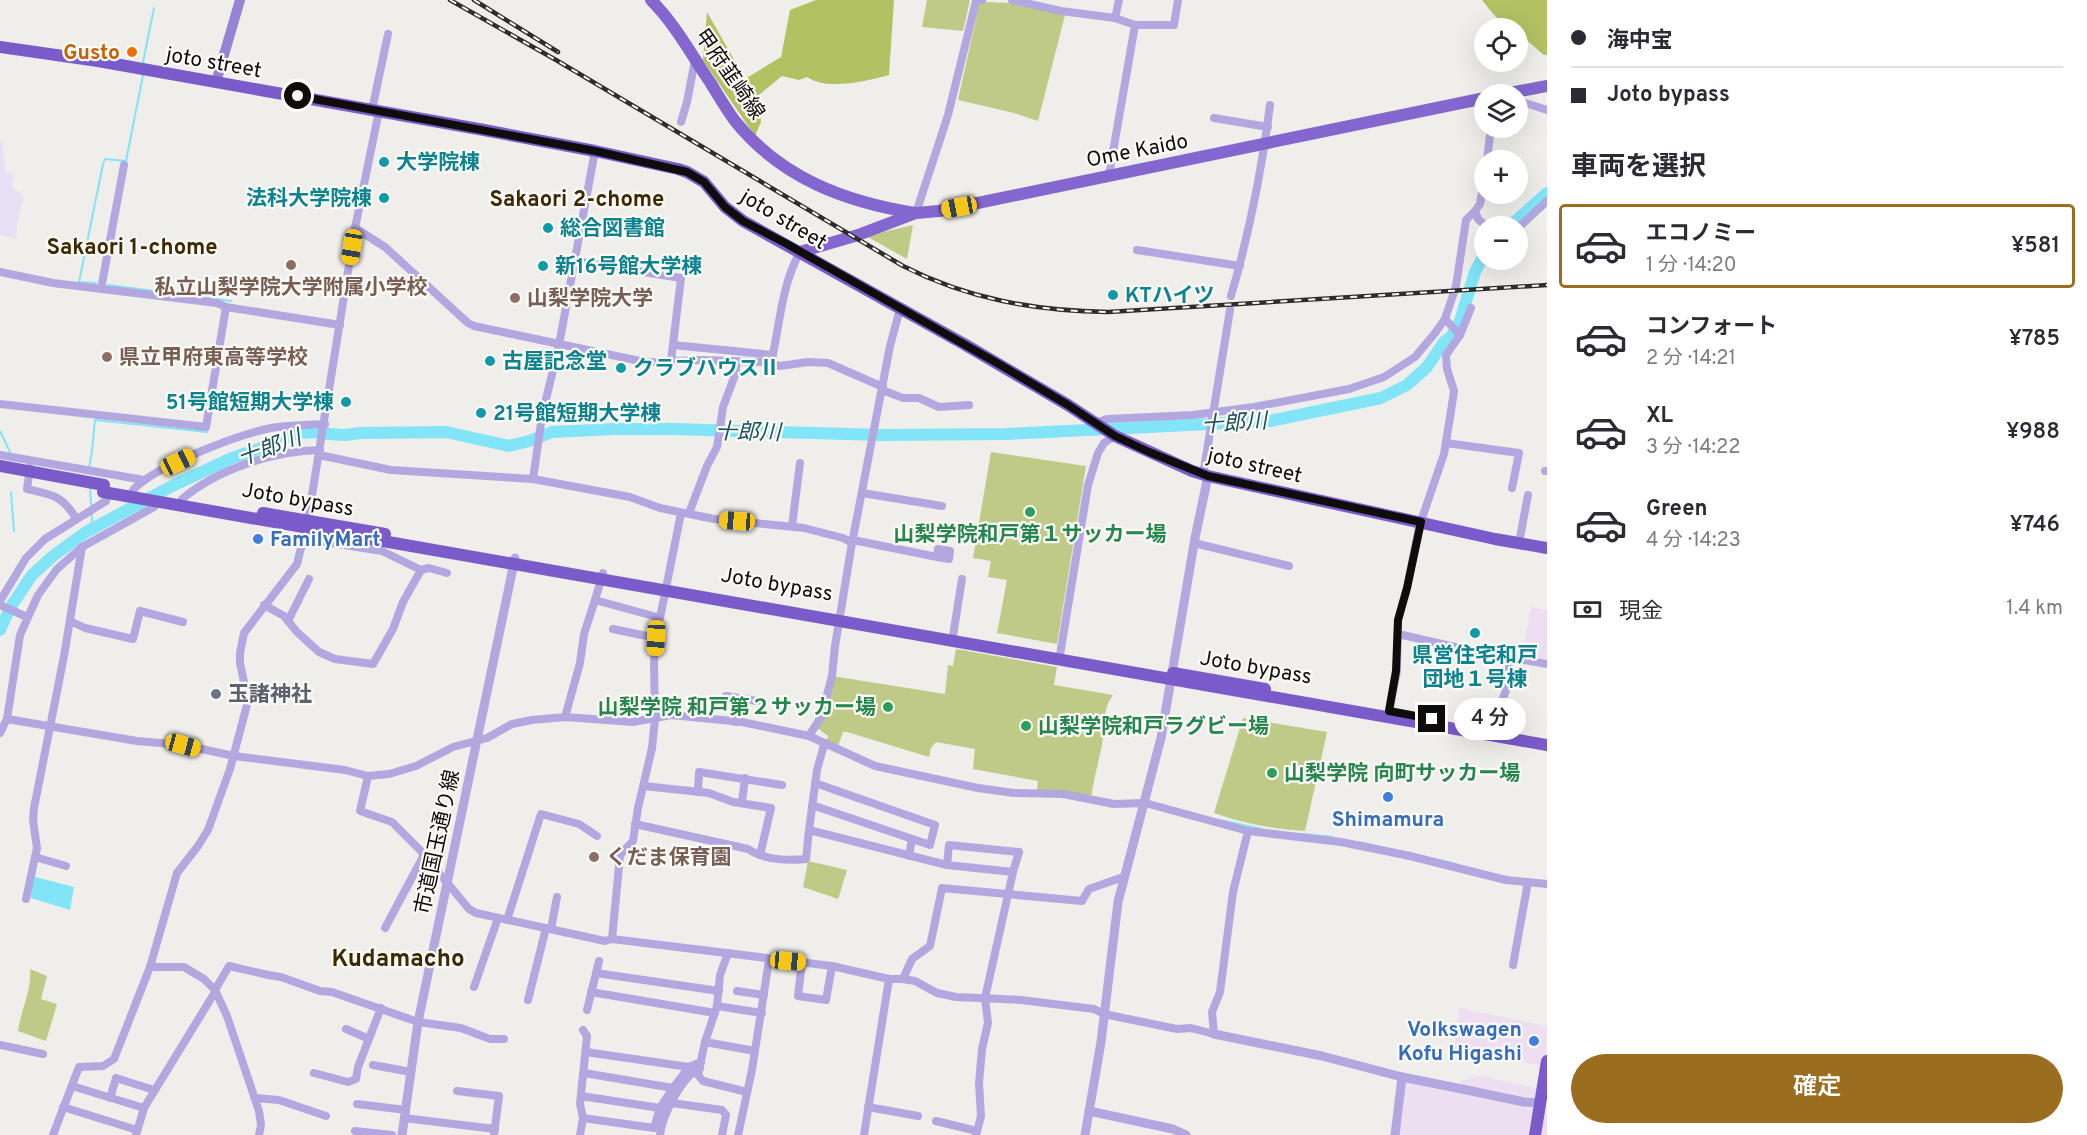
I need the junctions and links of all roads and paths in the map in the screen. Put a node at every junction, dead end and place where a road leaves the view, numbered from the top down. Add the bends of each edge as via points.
1 (240, 0) edge
2 (651, 0) edge
3 (982, 0) edge
4 (1012, 0) edge
5 (1119, 0) edge
6 (1178, 0) edge
7 (1114, 18) junction
8 (1135, 25) junction
9 (388, 34) dead end
10 (0, 46) edge
11 (695, 60) junction
12 (216, 82) junction
13 (1547, 86) edge
14 (1528, 90) edge
15 (1474, 100) edge
16 (1528, 104) edge
17 (1270, 105) dead end
18 (1547, 110) edge
19 (375, 111) junction
20 (1214, 118) dead end
21 (681, 122) dead end
22 (1268, 127) junction
23 (1264, 144) junction
24 (595, 151) junction
25 (124, 165) dead end
26 (1109, 175) junction
27 (1547, 201) edge
28 (1480, 204) edge
29 (1475, 211) junction
30 (916, 213) junction
31 (1477, 216) edge
32 (1528, 219) edge
33 (355, 228) junction
34 (1137, 250) dead end
35 (800, 252) junction
36 (575, 261) junction
37 (1240, 266) junction
38 (0, 272) edge
39 (101, 289) junction
40 (1231, 296) dead end
41 (226, 307) junction
42 (1471, 308) dead end
43 (900, 309) junction
44 (1230, 310) dead end
45 (1446, 320) junction
46 (340, 325) junction
47 (1460, 335) junction
48 (559, 345) junction
49 (673, 345) junction
50 (772, 359) junction
51 (671, 362) junction
52 (737, 362) junction
53 (882, 388) junction
54 (0, 404) edge
55 (969, 405) dead end
56 (1214, 412) junction
57 (1096, 423) junction
58 (324, 424) junction
59 (1115, 436) junction
60 (1446, 443) junction
61 (320, 451) junction
62 (0, 455) edge
63 (31, 461) junction
64 (800, 463) dead end
65 (0, 466) edge
66 (0, 474) edge
67 (1205, 476) junction
68 (533, 479) junction
69 (1512, 488) dead end
70 (135, 489) junction
71 (862, 493) junction
72 (104, 494) junction
73 (1528, 495) dead end
74 (177, 498) junction
75 (155, 502) junction
76 (942, 506) dead end
77 (685, 513) junction
78 (79, 516) junction
79 (1421, 522) junction
80 (307, 524) junction
81 (792, 526) junction
82 (853, 542) junction
83 (1194, 543) junction
84 (1519, 543) junction
85 (302, 545) junction
86 (82, 547) junction
87 (1547, 548) edge
88 (937, 557) dead end
89 (515, 561) junction
90 (1289, 566) dead end
91 (421, 570) junction
92 (447, 573) dead end
93 (602, 577) junction
94 (309, 579) dead end
95 (962, 579) dead end
96 (665, 587) junction
97 (595, 600) junction
98 (1, 604) edge
99 (264, 605) junction
100 (26, 617) junction
101 (657, 617) junction
102 (839, 618) junction
103 (70, 621) junction
104 (288, 621) junction
105 (183, 622) dead end
106 (613, 629) dead end
107 (1398, 634) junction
108 (656, 638) junction
109 (952, 638) junction
110 (1060, 657) junction
111 (1510, 658) junction
112 (1547, 664) edge
113 (1172, 677) junction
114 (726, 696) dead end
115 (740, 698) junction
116 (757, 702) dead end
117 (1501, 704) dead end
118 (1389, 711) junction
119 (565, 717) junction
120 (6, 719) junction
121 (655, 719) junction
122 (736, 722) junction
123 (51, 726) junction
124 (0, 733) edge
125 (809, 736) junction
126 (1547, 739) edge
127 (477, 740) junction
128 (824, 745) junction
129 (1547, 745) edge
130 (234, 756) junction
131 (368, 776) junction
132 (745, 778) junction
133 (815, 783) junction
134 (782, 785) dead end
135 (644, 786) junction
136 (698, 792) junction
137 (742, 802) junction
138 (1145, 803) junction
139 (812, 805) junction
140 (635, 824) junction
141 (809, 830) junction
142 (1248, 831) junction
143 (597, 836) dead end
144 (912, 839) junction
145 (424, 855) junction
146 (760, 855) junction
147 (909, 856) junction
148 (35, 857) junction
149 (947, 865) junction
150 (66, 866) dead end
151 (1013, 872) junction
152 (1123, 877) junction
153 (1528, 882) junction
154 (447, 883) junction
155 (1547, 884) edge
156 (1009, 893) junction
157 (557, 897) dead end
158 (26, 899) dead end
159 (503, 919) junction
160 (385, 928) dead end
161 (548, 929) junction
162 (612, 939) junction
163 (728, 953) junction
164 (769, 960) junction
165 (599, 961) dead end
166 (802, 962) junction
167 (1513, 965) dead end
168 (832, 966) junction
169 (150, 967) junction
170 (596, 973) junction
171 (889, 979) junction
172 (903, 979) junction
173 (474, 987) dead end
174 (719, 990) junction
175 (215, 991) junction
176 (737, 991) dead end
177 (591, 992) junction
178 (764, 994) junction
179 (985, 998) junction
180 (528, 1000) dead end
181 (381, 1008) junction
182 (716, 1009) junction
183 (587, 1010) dead end
184 (762, 1013) junction
185 (1104, 1014) junction
186 (418, 1022) junction
187 (346, 1029) dead end
188 (583, 1030) dead end
189 (1214, 1034) junction
190 (369, 1039) junction
191 (504, 1039) dead end
192 (705, 1042) junction
193 (0, 1045) edge
194 (755, 1051) junction
195 (586, 1052) junction
196 (43, 1054) dead end
197 (1547, 1061) edge
198 (373, 1065) dead end
199 (700, 1065) junction
200 (689, 1067) junction
201 (411, 1072) junction
202 (314, 1073) dead end
203 (584, 1073) junction
204 (1402, 1077) junction
205 (72, 1086) junction
206 (673, 1088) junction
207 (154, 1090) junction
208 (457, 1091) dead end
209 (747, 1092) junction
210 (581, 1096) junction
211 (110, 1098) junction
212 (255, 1098) junction
213 (672, 1103) junction
214 (1544, 1103) edge
215 (357, 1104) dead end
216 (63, 1107) junction
217 (868, 1107) junction
218 (144, 1108) junction
219 (660, 1108) junction
220 (1089, 1111) junction
221 (405, 1114) junction
222 (326, 1116) dead end
223 (918, 1116) dead end
224 (583, 1118) junction
225 (936, 1121) dead end
226 (355, 1131) dead end
227 (494, 1132) edge
228 (137, 1133) edge
229 (977, 1133) edge
230 (55, 1135) edge
231 (259, 1135) edge
232 (392, 1135) edge
233 (402, 1135) edge
234 (580, 1135) edge
235 (660, 1135) edge
236 (722, 1135) edge
237 (738, 1135) edge
238 (864, 1135) edge
239 (1085, 1135) edge
240 (1186, 1135) edge
241 (1395, 1135) edge
242 (1534, 1135) edge

1 - 12 main road
2 - 11 main road, 甲府韮崎線 via 667,16
3 - 30 street via 976,1 948,115
4 - 7 street
5 - 7 street
6 - 8 street via 1174,25
7 - 8 street
8 - 26 street
9 - 19 street
10 - 12 highway, joto street
11 - 21 street
11 - 30 main road, 甲府韮崎線 via 735,120 784,167 844,197
12 - 19 highway, joto street
13 - 14 main road
15 - 23 main road, Ome Kaido
16 - 18 street
17 - 22 street
19 - 24 highway, joto street
19 - 33 street
20 - 22 street
22 - 23 street
23 - 26 main road, Ome Kaido
23 - 37 street
24 - 35 highway, joto street via 687,172 704,182 743,221
24 - 36 street
25 - 39 street
26 - 30 main road, Ome Kaido
27 - 32 street
28 - 29 street
29 - 31 street
29 - 45 street via 1466,220 1456,286
30 - 35 main road, Ome Kaido
33 - 46 street
33 - 48 street via 385,247 468,323
34 - 37 street
35 - 43 highway, joto street
35 - 50 street via 784,291
36 - 48 street
36 - 49 street via 681,278
37 - 40 street
38 - 39 street
39 - 41 street
41 - 46 street
41 - 54 street via 206,427
42 - 47 street
43 - 53 street
43 - 57 highway, joto street
44 - 56 street
45 - 47 street
45 - 56 street via 1415,357 1384,377 1349,389
46 - 58 street
47 - 60 street via 1446,355 1454,391
48 - 51 street via 640,361
48 - 68 street via 542,416
49 - 50 street
49 - 51 street
50 - 52 street
50 - 53 street via 780,366 828,363
51 - 52 street
52 - 77 street via 723,407 719,438
53 - 55 street via 939,407
53 - 71 street
56 - 57 street
56 - 67 street
57 - 59 highway, joto street
58 - 61 street
58 - 70 street via 276,427 232,440 194,455
59 - 67 highway, joto street
59 - 110 street via 1104,443 1092,470
60 - 69 street via 1519,453
60 - 79 street
61 - 68 street via 391,470
61 - 74 street via 296,452 250,464
61 - 80 street
62 - 63 street
63 - 70 street via 89,471
63 - 78 street via 27,489 60,498
64 - 81 street
65 - 72 highway, Joto bypass, bridge
66 - 72 highway, Joto bypass
67 - 79 highway, joto street
67 - 83 street
68 - 77 street via 630,497
70 - 72 highway, Joto bypass
70 - 74 highway, Joto bypass
70 - 75 highway, Joto bypass
71 - 76 street
71 - 82 street
72 - 78 street
73 - 84 street
74 - 80 highway, Joto bypass
75 - 80 highway, Joto bypass
75 - 86 street via 154,507
77 - 81 street
77 - 96 street
78 - 98 street via 45,539 26,558
79 - 84 highway, joto street
79 - 107 street
80 - 85 street
80 - 89 highway, Joto bypass
81 - 82 street
82 - 88 street
82 - 102 street
83 - 90 street
83 - 113 street
84 - 87 highway, joto street
85 - 91 street via 319,541 382,551
85 - 99 street via 295,568
86 - 100 street via 46,582
86 - 103 street
89 - 93 highway, Joto bypass
89 - 127 street, 市道国玉通り線
91 - 92 street
91 - 104 street via 374,664 335,659 319,652
93 - 96 highway, Joto bypass
93 - 97 street
94 - 104 street
95 - 109 street
96 - 101 street via 660,618
96 - 102 highway, Joto bypass
97 - 101 street
97 - 119 street
98 - 100 street
99 - 104 street
99 - 130 street via 248,626 241,644 240,663 248,701
100 - 120 street
101 - 108 street
102 - 109 highway, Joto bypass
102 - 125 street via 827,698
103 - 105 street via 133,639 140,611
103 - 123 street
106 - 108 street
107 - 111 street
107 - 118 street
108 - 121 street
109 - 110 highway, Joto bypass
110 - 113 highway, Joto bypass
111 - 112 street
111 - 117 street
113 - 118 highway, Joto bypass via 1215,679
113 - 129 highway, Joto bypass
113 - 138 street
114 - 115 street
115 - 116 street
115 - 122 street
118 - 126 highway, Joto bypass
119 - 121 street via 633,723
119 - 127 street via 512,724
120 - 123 street
120 - 124 street
121 - 122 street via 671,715
121 - 135 street
122 - 125 street
123 - 130 street
123 - 148 street via 34,808
125 - 128 street
127 - 131 street via 416,766
127 - 154 street, 市道国玉通り線
128 - 133 street
128 - 138 street via 875,766 978,788 1063,794 1114,804
130 - 131 street via 317,765
130 - 169 street via 208,830 177,873
131 - 145 street via 360,811 392,822
132 - 134 street
132 - 136 street via 699,771
132 - 137 street
133 - 139 street
133 - 144 street via 935,825 930,845
135 - 136 street
135 - 140 street
136 - 137 street
137 - 146 street via 775,808
138 - 142 street
138 - 152 street
139 - 141 street
139 - 144 street
140 - 146 street
140 - 162 street via 633,841 620,855
141 - 146 street via 806,859
141 - 147 street
142 - 153 street via 1341,842
142 - 189 street via 1233,892 1220,992 1212,1012
143 - 159 street via 579,824 541,814
144 - 147 street
145 - 154 street
145 - 160 street
147 - 149 street
148 - 150 street
148 - 158 street
149 - 151 street
149 - 151 street via 949,845 1019,852
151 - 156 street
152 - 156 street via 1089,889 1082,901
152 - 185 street
153 - 155 street
153 - 167 street
154 - 159 street via 469,909
154 - 186 street, 市道国玉通り線
156 - 172 street via 942,888 930,946 912,959
156 - 179 street
157 - 161 street
159 - 161 street
159 - 173 street
161 - 162 street via 605,941
161 - 180 street
162 - 163 street
163 - 164 street
163 - 174 street
164 - 166 street
164 - 178 street
165 - 170 street
166 - 168 street
166 - 168 street via 798,996 826,1000
168 - 171 street
169 - 175 street via 184,967
169 - 205 street via 114,1059 103,1066 80,1067
170 - 174 street
170 - 177 street
171 - 172 street
171 - 217 street
172 - 179 street via 937,993
174 - 182 street
175 - 181 street via 229,966 281,977
175 - 207 street
175 - 212 street
176 - 178 street
177 - 182 street
177 - 183 street
178 - 184 street
179 - 185 street via 1094,1009
179 - 229 street via 988,1023 982,1048
181 - 186 street
181 - 190 street
182 - 184 street
182 - 192 street
184 - 194 street
185 - 189 street
185 - 220 street
186 - 191 street
186 - 201 street, 市道国玉通り線
187 - 190 street
188 - 195 street via 587,1036
189 - 204 street
190 - 202 street via 356,1079 348,1082
192 - 194 street
192 - 199 street
193 - 196 street
194 - 209 street
195 - 200 street
195 - 203 street
197 - 214 highway
198 - 201 street
199 - 200 street
199 - 209 street via 698,1075 704,1081
199 - 213 street
200 - 206 street
201 - 221 street, 市道国玉通り線
203 - 206 street
203 - 210 street
204 - 214 street
204 - 241 street
205 - 211 street
205 - 216 street
206 - 219 street
207 - 211 street via 116,1078
207 - 218 street
208 - 227 street via 499,1096
209 - 237 street
210 - 219 street
210 - 224 street
211 - 218 street
212 - 222 street via 279,1100
212 - 231 street via 261,1117
213 - 235 street
213 - 236 street via 722,1110 726,1115
214 - 242 highway
215 - 221 street
216 - 228 street
216 - 230 street
217 - 223 street
217 - 238 street
218 - 228 street
219 - 224 street via 654,1128
220 - 239 street
220 - 240 street
221 - 227 street
221 - 233 street, 市道国玉通り線
224 - 234 street
225 - 229 street
226 - 232 street

